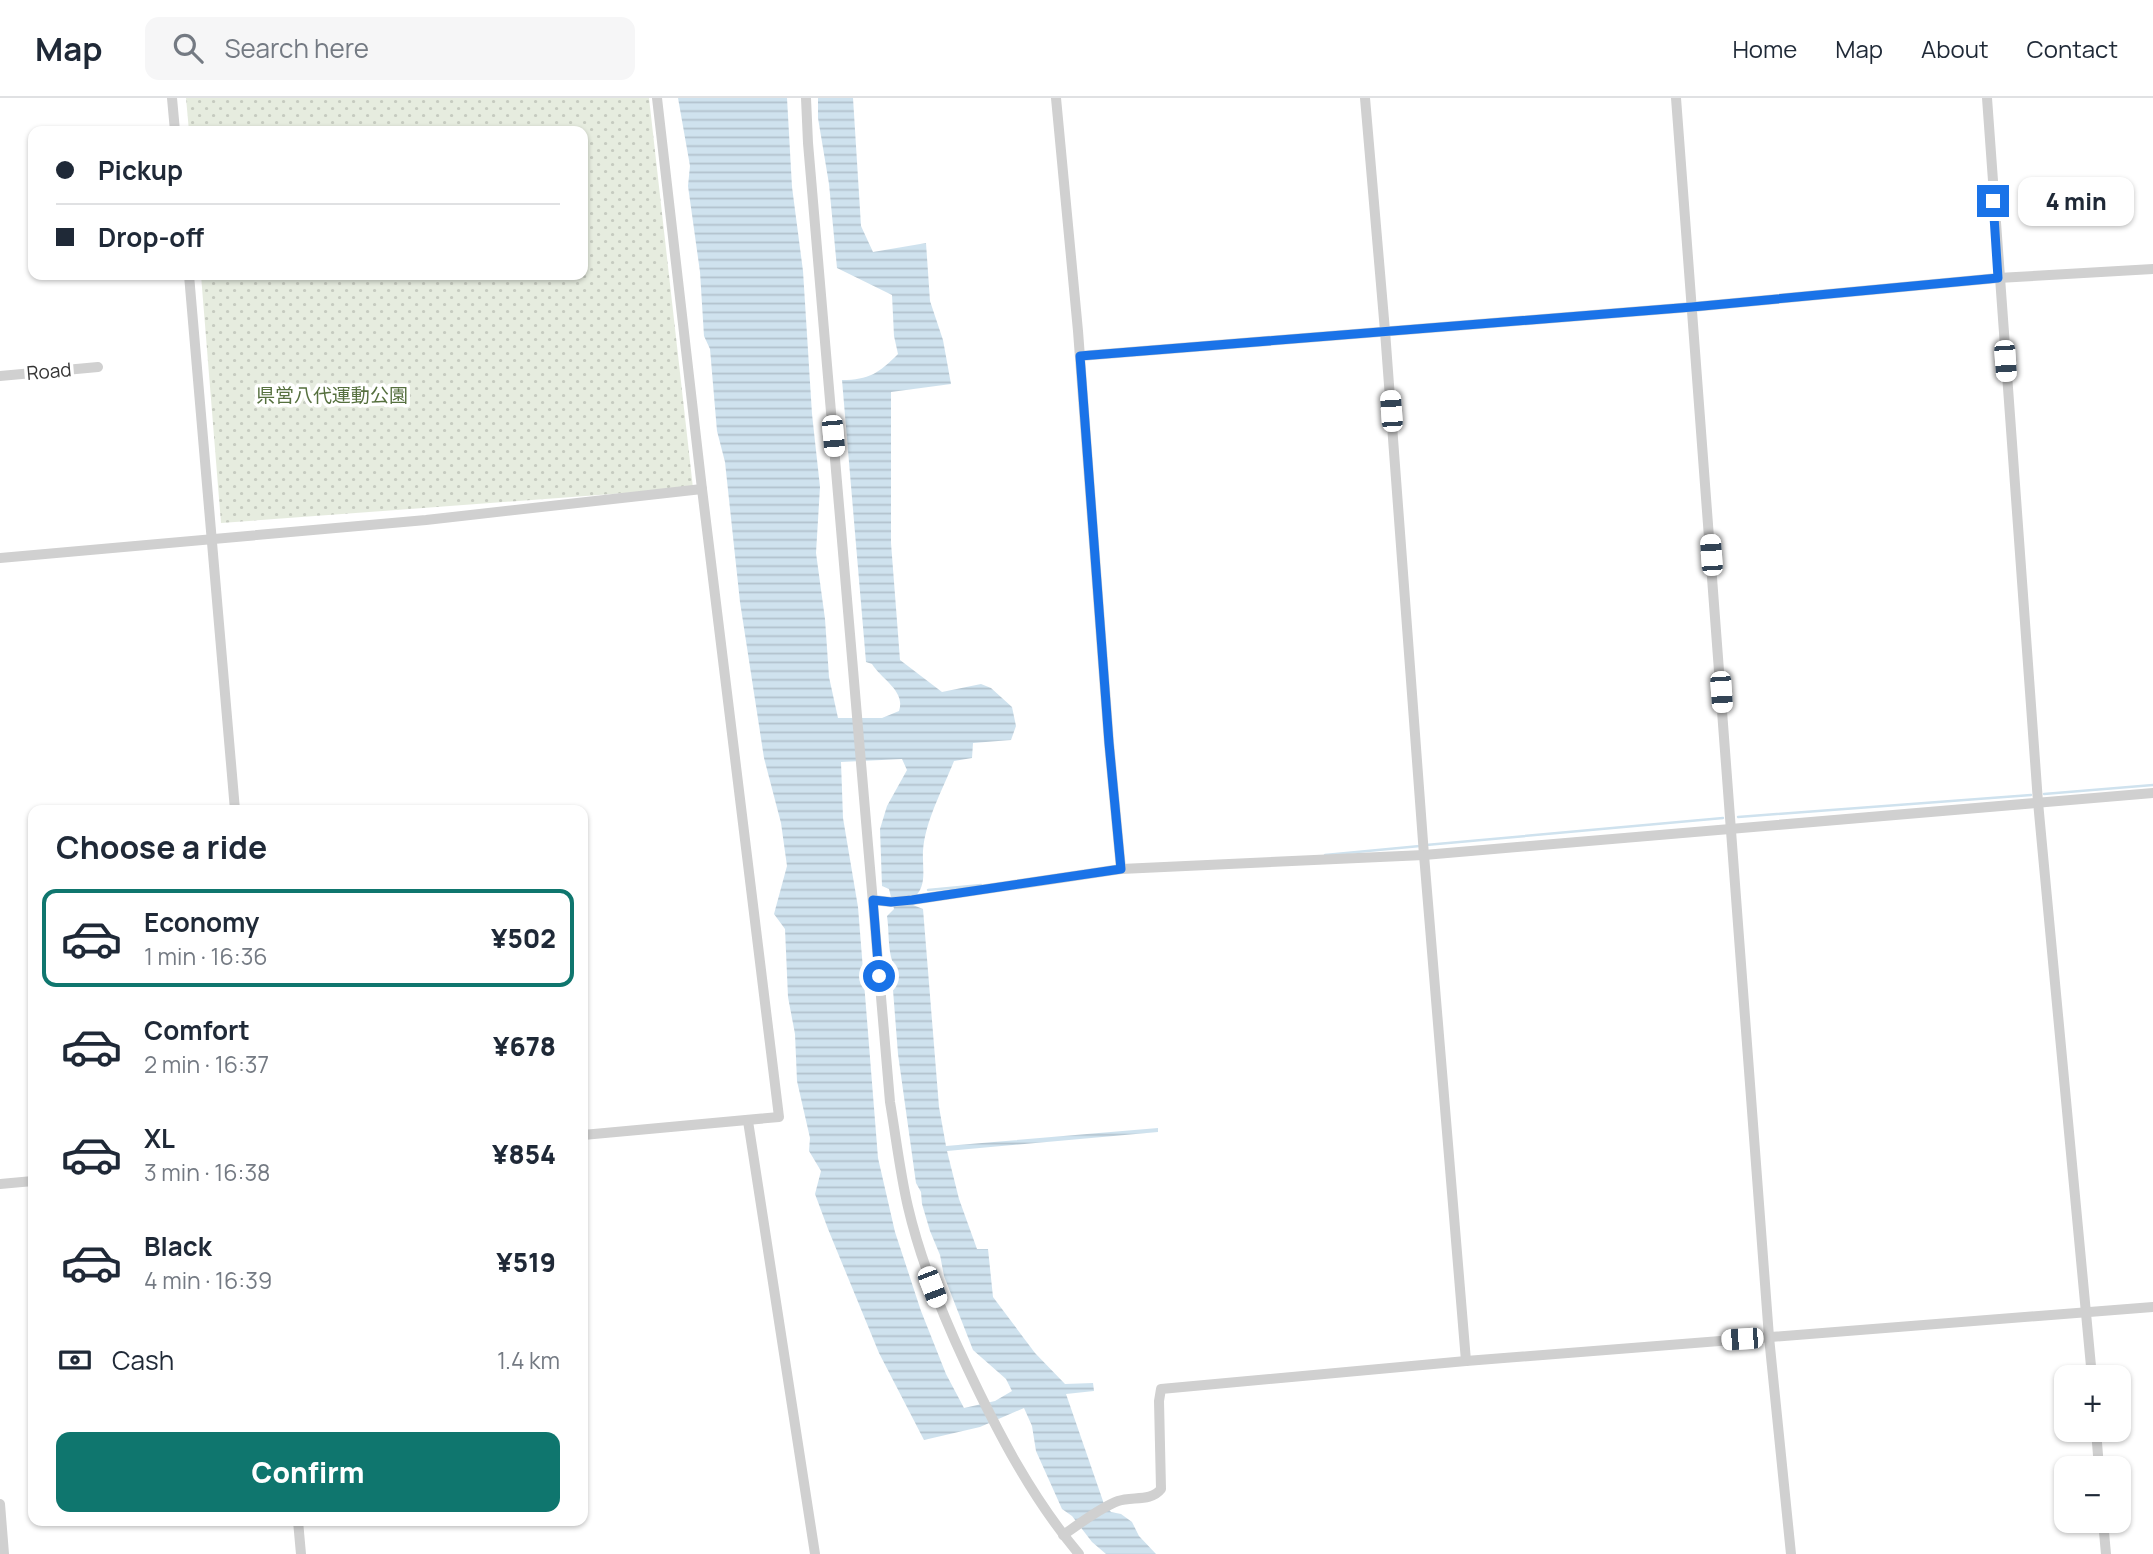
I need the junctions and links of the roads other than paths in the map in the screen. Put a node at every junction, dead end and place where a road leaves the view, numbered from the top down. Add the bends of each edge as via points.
1 (172, 98) edge
2 (657, 98) edge
3 (806, 98) edge
4 (1056, 98) edge
5 (1365, 98) edge
6 (1676, 98) edge
7 (1987, 98) edge
8 (175, 126) edge
9 (2153, 269) edge
10 (1998, 278) junction
11 (188, 280) edge
12 (1692, 307) junction
13 (1385, 331) junction
14 (1080, 356) junction
15 (98, 367) dead end
16 (0, 376) edge
17 (702, 489) junction
18 (211, 541) junction
19 (0, 558) edge
20 (2153, 793) edge
21 (2038, 802) junction
22 (236, 805) edge
23 (1732, 830) junction
24 (1424, 850) junction
25 (1121, 869) junction
26 (873, 900) junction
27 (748, 1121) junction
28 (588, 1135) edge
29 (28, 1181) edge
30 (0, 1184) edge
31 (2153, 1307) edge
32 (2087, 1312) junction
33 (1769, 1337) junction
34 (1466, 1361) junction
35 (2091, 1365) edge
36 (0, 1504) edge
37 (298, 1526) edge
38 (2104, 1533) edge
39 (1063, 1535) junction
40 (4, 1554) edge
41 (301, 1554) edge
42 (815, 1554) edge
43 (1079, 1554) edge
44 (1791, 1554) edge
45 (2106, 1554) edge

1 - 8 street
2 - 17 street
3 - 26 street
4 - 14 street
5 - 13 street
6 - 12 street
7 - 10 street
9 - 10 street
10 - 12 street
10 - 21 street
11 - 18 street
12 - 13 street
12 - 23 street
13 - 14 street
13 - 24 street
14 - 25 street
15 - 16 street, Road
17 - 18 street
17 - 27 street via 779,1117
18 - 19 street
18 - 22 street
20 - 21 street
21 - 23 street
21 - 32 street
23 - 24 street
23 - 33 street
24 - 25 street
24 - 34 street
25 - 26 street via 912,900
26 - 39 street via 890,1102 908,1208 944,1319 985,1406
27 - 28 street
27 - 42 street
29 - 30 street
31 - 32 street
32 - 33 street
32 - 35 street
33 - 34 street
33 - 44 street
34 - 39 street via 1161,1389 1158,1494 1118,1501
36 - 40 street
37 - 41 street
38 - 45 street
39 - 43 street

